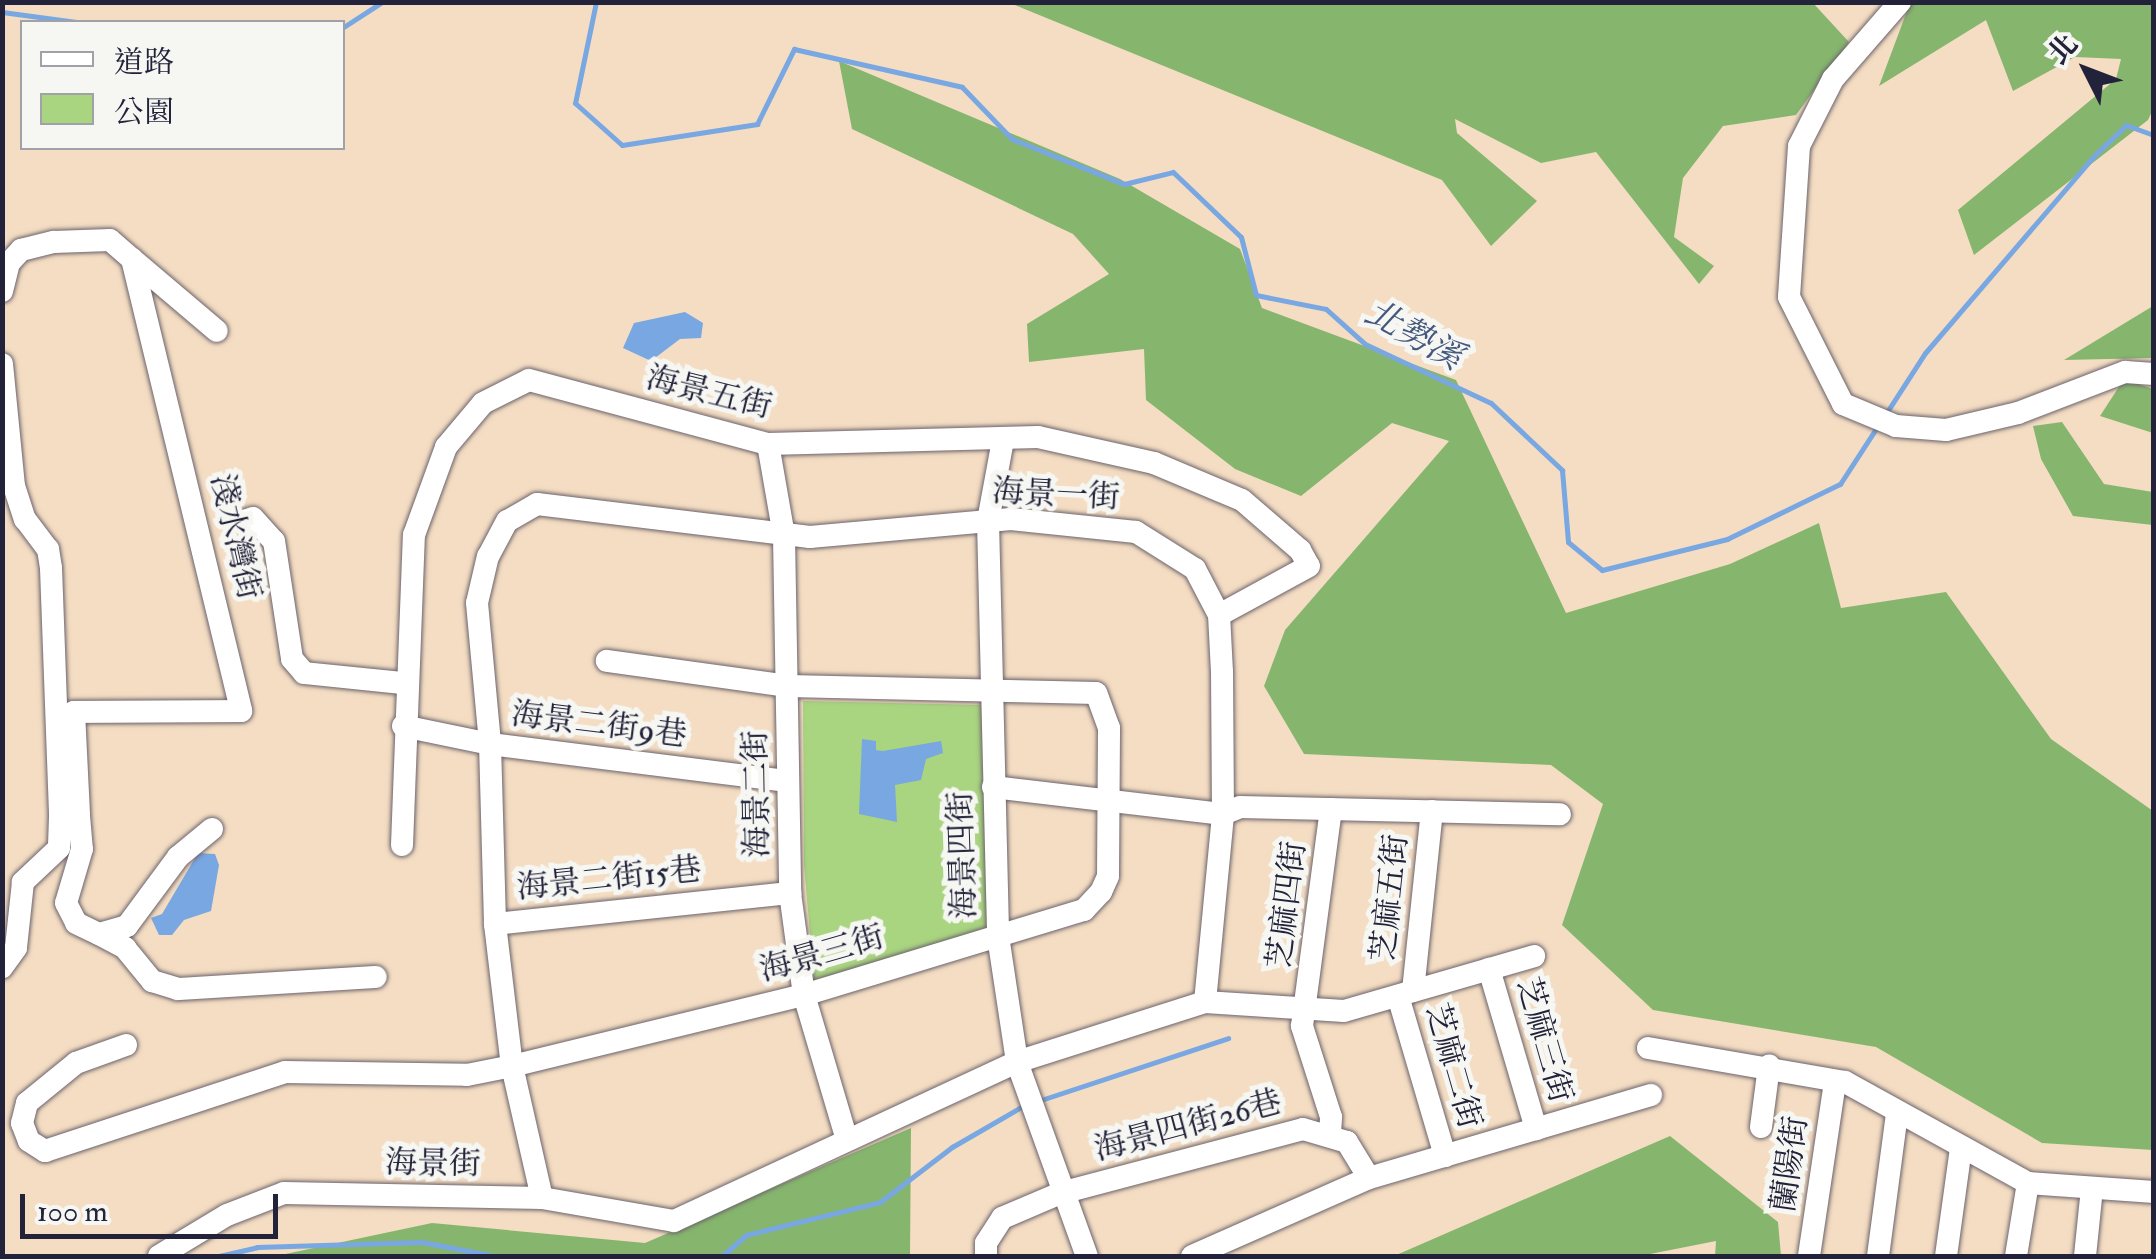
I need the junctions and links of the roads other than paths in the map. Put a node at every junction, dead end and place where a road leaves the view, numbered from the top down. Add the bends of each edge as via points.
1 (1900, 2) edge
2 (132, 259) junction
3 (2, 290) edge
4 (217, 331) dead end
5 (2, 364) edge
6 (2154, 374) edge
7 (4, 402) edge
8 (1003, 440) junction
9 (768, 444) junction
10 (244, 521) dead end
11 (988, 521) junction
12 (784, 536) junction
13 (1219, 615) junction
14 (607, 661) dead end
15 (403, 684) junction
16 (788, 686) junction
17 (996, 691) junction
18 (403, 726) junction
19 (490, 744) junction
20 (788, 780) junction
21 (993, 787) junction
22 (1107, 800) junction
23 (1332, 809) junction
24 (1432, 811) junction
25 (1223, 814) junction
26 (1560, 814) dead end
27 (70, 816) junction
28 (212, 829) dead end
29 (402, 845) dead end
30 (790, 893) junction
31 (495, 924) junction
32 (99, 934) junction
33 (998, 936) junction
34 (1534, 956) dead end
35 (2, 967) edge
36 (1489, 969) junction
37 (376, 977) dead end
38 (1405, 994) junction
39 (804, 995) junction
40 (1205, 1002) junction
41 (1304, 1008) junction
42 (126, 1044) dead end
43 (1648, 1048) dead end
44 (1017, 1062) junction
45 (512, 1066) junction
46 (1769, 1066) junction
47 (1835, 1081) junction
48 (1650, 1096) dead end
49 (1897, 1113) junction
50 (1761, 1127) dead end
51 (1536, 1129) junction
52 (1330, 1133) junction
53 (846, 1137) junction
54 (1962, 1148) junction
55 (1446, 1156) junction
56 (1369, 1178) junction
57 (2028, 1183) junction
58 (2092, 1188) junction
59 (2154, 1192) edge
60 (1061, 1193) junction
61 (542, 1198) junction
62 (159, 1256) edge
63 (986, 1256) edge
64 (1087, 1256) edge
65 (1192, 1256) edge
66 (1809, 1256) edge
67 (1878, 1256) edge
68 (1946, 1256) edge
69 (2016, 1256) edge
70 (2084, 1256) edge

1 - 6 street via 1833,79 1799,146 1789,296 1843,404 1881,420 1946,430 2018,413 2125,372
2 - 3 street via 110,240 54,242 21,250 9,262
2 - 4 street
2 - 27 street, 淺水灣街 via 241,710 74,712
5 - 7 street, 淺水灣街
7 - 27 street, 淺水灣街 via 14,486 25,520 48,549
8 - 9 street, 海景五街
8 - 11 street, 海景四街
8 - 13 street, 海景五街 via 1052,439 1154,463 1242,500 1300,550 1309,566
9 - 12 street, 海景二街
9 - 15 street, 海景五街 via 530,380 482,402 446,447 414,535
10 - 15 street via 253,518 274,541 292,659 304,673
11 - 12 street, 海景一街
11 - 13 street, 海景一街 via 1136,532 1195,570
11 - 17 street, 海景四街
12 - 16 street, 海景二街
12 - 19 street, 海景一街 via 537,504 507,520 488,556 477,603
13 - 25 street, 海景一街
14 - 16 street, 海景三街
15 - 18 street, 海景五街
16 - 17 street, 海景三街
16 - 20 street, 海景二街
17 - 21 street, 海景四街
17 - 22 street, 海景三街 via 1096,693 1107,710
18 - 19 street, 海景二街9巷
18 - 29 street, 海景五街
19 - 20 street, 海景二街9巷
19 - 31 street, 海景一街
20 - 30 street, 海景二街
21 - 22 street
21 - 33 street, 海景四街
22 - 25 street
22 - 33 street, 海景三街 via 1108,876 1101,892 1084,910
23 - 24 street
23 - 25 street via 1240,807
23 - 41 street, 芝麻四街
24 - 26 street
24 - 38 street, 芝麻五街
25 - 40 street, 海景一街
27 - 32 street via 82,849 66,903 76,923
27 - 35 street, 淺水灣街 via 59,848 23,882 16,948
28 - 32 street via 178,856 127,926
30 - 31 street, 海景二街15巷
30 - 39 street, 海景二街
31 - 45 street, 海景一街
32 - 37 street via 125,948 152,981 178,989
33 - 39 street, 海景三街
33 - 44 street, 海景四街
34 - 36 street
36 - 38 street
36 - 51 street, 芝麻三街
38 - 41 street via 1344,1011
38 - 55 street, 芝麻二街
39 - 45 street, 海景三街
39 - 53 street, 海景二街
40 - 41 street
40 - 44 street
41 - 52 street, 芝麻四街 via 1302,1026 1331,1117
42 - 45 street, 海景三街 via 76,1062 26,1103 22,1123 29,1141 45,1151 286,1072 466,1075
43 - 46 street, 蘭陽街
44 - 53 street
44 - 60 street, 海景四街
45 - 61 street, 海景一街
46 - 47 street, 蘭陽街
46 - 50 street, 蘭陽街
47 - 49 street, 蘭陽街
47 - 66 street, 蘭陽街
48 - 51 street
49 - 54 street, 蘭陽街
49 - 67 street
51 - 55 street
52 - 56 street, 海景四街26巷 via 1347,1142
52 - 60 street, 海景四街26巷 via 1303,1129
53 - 61 street via 674,1220
54 - 57 street, 蘭陽街
54 - 68 street
55 - 56 street
56 - 65 street
57 - 58 street, 蘭陽街
57 - 69 street
58 - 59 street, 蘭陽街
58 - 70 street
60 - 63 street, 海景四街26巷 via 1002,1218 986,1243
60 - 64 street, 海景四街
61 - 62 street, 海景街 via 284,1194 227,1215

